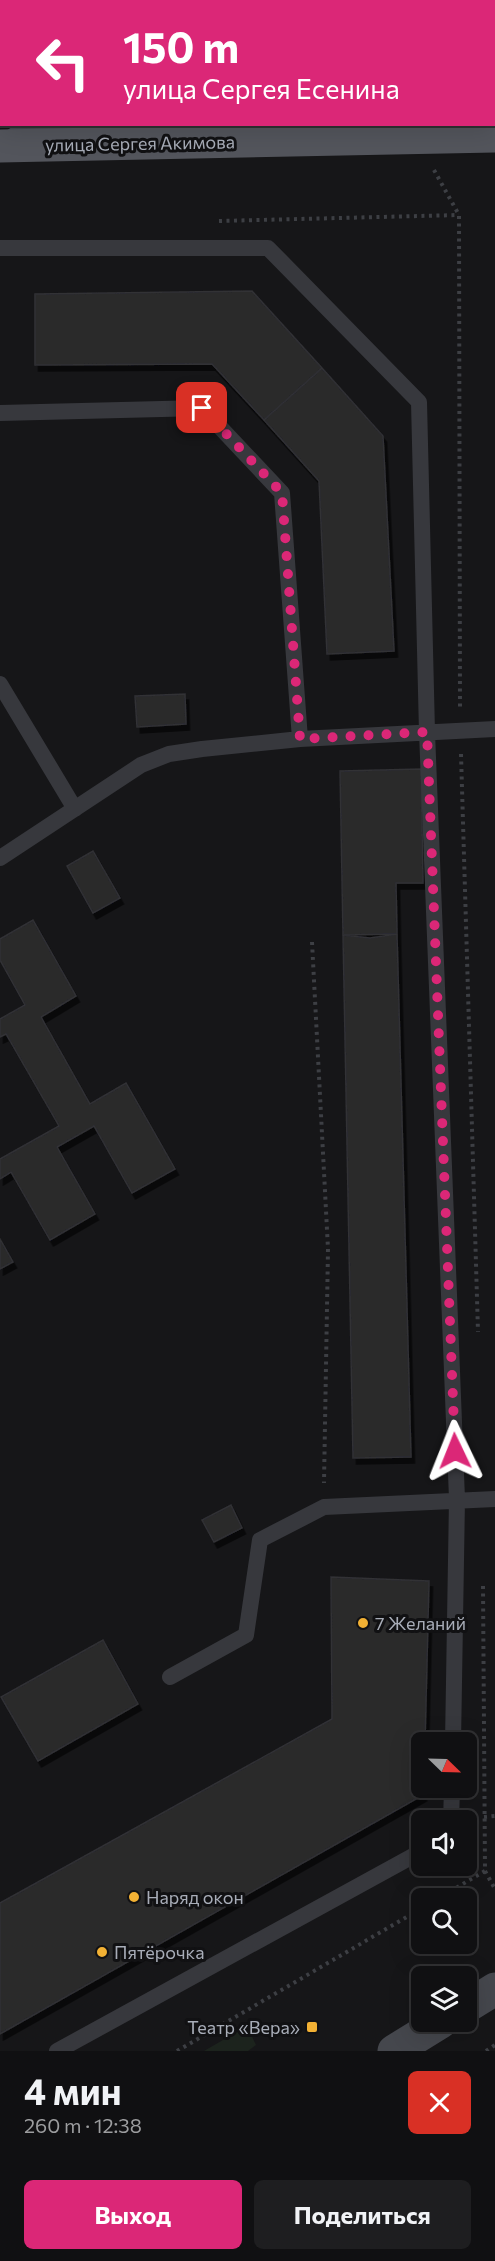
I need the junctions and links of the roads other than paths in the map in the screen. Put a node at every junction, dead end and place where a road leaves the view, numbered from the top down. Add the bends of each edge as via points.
1 (66, 126) edge
2 (495, 135) edge
3 (3, 146) edge
4 (0, 248) edge
5 (0, 413) edge
6 (0, 684) edge
7 (495, 729) edge
8 (427, 732) junction
9 (300, 739) junction
10 (75, 809) junction
11 (0, 858) edge
12 (457, 1499) junction
13 (495, 1499) edge
14 (170, 1677) dead end
15 (453, 1732) edge
16 (411, 1857) edge
17 (495, 1989) edge
18 (477, 2000) edge
19 (425, 2032) edge
20 (57, 2051) edge
21 (394, 2051) edge

1 - 3 main road
2 - 3 main road, улица Сергея Акимова
4 - 8 lane via 268,248 419,402
5 - 9 lane via 202,408 282,493
6 - 10 lane
7 - 8 lane
8 - 9 lane
8 - 12 lane
9 - 10 lane via 169,754 141,765
10 - 11 lane
12 - 13 lane
12 - 14 lane via 324,1507 260,1540 246,1635
12 - 15 lane
16 - 20 lane
17 - 18 main road
19 - 21 main road

